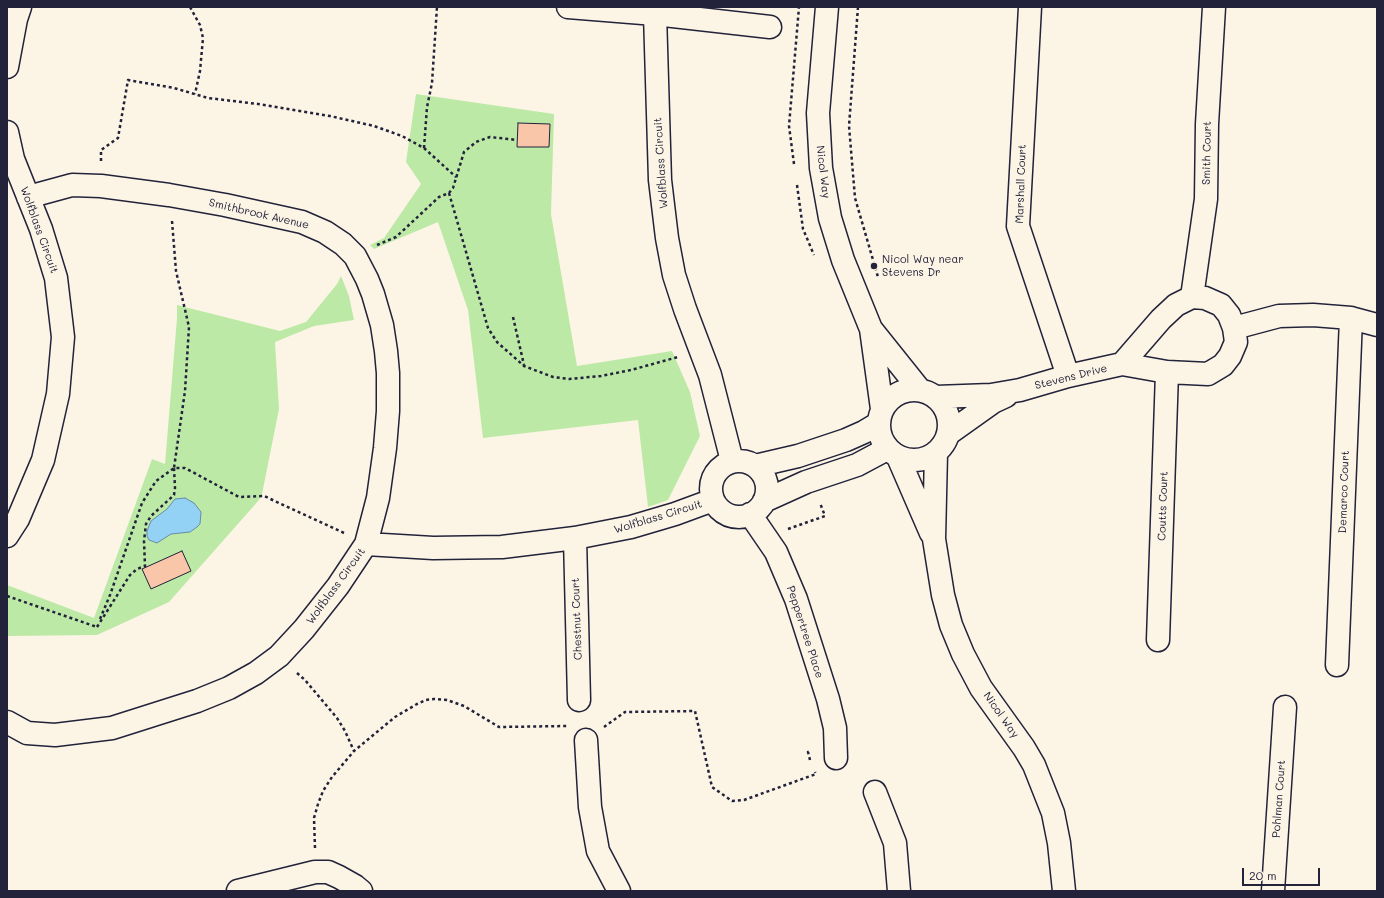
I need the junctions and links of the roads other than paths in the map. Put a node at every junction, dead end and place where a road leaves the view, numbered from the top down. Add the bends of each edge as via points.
1 (20, 7) edge
2 (568, 7) edge
3 (827, 7) edge
4 (1030, 7) edge
5 (1214, 7) edge
6 (655, 14) junction
7 (770, 26) dead end
8 (7, 66) edge
9 (7, 132) edge
10 (28, 197) junction
11 (1192, 297) junction
12 (1351, 318) junction
13 (1377, 325) edge
14 (1234, 328) junction
15 (871, 329) junction
16 (1122, 364) junction
17 (1167, 372) junction
18 (1068, 376) junction
19 (1020, 390) junction
20 (928, 394) junction
21 (881, 416) junction
22 (948, 434) junction
23 (893, 453) junction
24 (936, 453) junction
25 (732, 461) junction
26 (755, 466) junction
27 (713, 500) junction
28 (757, 508) junction
29 (7, 536) edge
30 (575, 538) junction
31 (934, 539) junction
32 (366, 544) junction
33 (1158, 640) dead end
34 (1337, 665) dead end
35 (580, 700) dead end
36 (1285, 707) dead end
37 (7, 722) edge
38 (586, 740) road end
39 (836, 751) road end
40 (875, 792) dead end
41 (238, 891) edge
42 (361, 891) edge
43 (619, 891) edge
44 (899, 891) edge
45 (1064, 891) edge
46 (1273, 891) edge

1 - 8 street
2 - 6 street
3 - 15 street, Nicol Way via 818,113 821,168 830,218 843,260
4 - 18 street, Marshall Court via 1018,226
5 - 11 street, Smith Court via 1207,124 1206,199
6 - 7 street
6 - 25 street, Wolfblass Circuit via 660,180 666,231 674,275 710,375
9 - 10 street, Wolfblass Circuit via 13,159
10 - 29 street, Wolfblass Circuit via 56,278 63,337 58,394 42,460 18,519
10 - 32 street, Smithbrook Avenue via 72,185 169,195 302,222 325,232 355,256 367,279 382,325 388,373 385,448 378,498
11 - 14 street, Stevens Drive via 1205,298 1221,305 1229,315
11 - 16 street, Stevens Drive via 1161,319
12 - 13 street
12 - 14 street via 1279,316
12 - 34 street, Demarco Court
14 - 17 street, Stevens Drive via 1236,342 1223,365 1208,374
15 - 20 street, Nicol Way
15 - 21 street, Nicol Way
16 - 17 street, Stevens Drive
16 - 18 street, Stevens Drive
17 - 33 street, Coutts Court
18 - 19 street, Stevens Drive
19 - 20 street, Stevens Drive via 991,395
19 - 22 street, Stevens Drive via 993,402
20 - 21 street via 909,390 898,393 889,400
20 - 22 street via 943,404 949,424
21 - 23 street via 879,433
21 - 26 street via 864,432 846,440 798,456
22 - 24 street
23 - 24 street via 908,460 918,460
23 - 28 street via 806,482
23 - 31 street, Nicol Way
24 - 31 street, Nicol Way
25 - 26 street via 742,461
25 - 27 street via 716,472 711,490
26 - 28 street via 762,473 767,492
27 - 28 street via 722,511 731,516 741,516
27 - 30 street, Wolfblass Circuit via 631,527
28 - 39 street, Peppertree Place via 796,599 828,699 835,728
30 - 32 street, Wolfblass Circuit via 502,547 433,548
30 - 35 street, Chestnut Court
31 - 45 street, Nicol Way via 943,595 951,625 963,654 981,688 1034,765 1050,806 1059,842
32 - 37 street, Wolfblass Circuit via 338,586 279,656 229,688 112,728 55,735 26,733
36 - 46 street, Pohlman Court
38 - 43 street via 590,807 598,851
40 - 44 street via 895,843
41 - 42 street via 315,872 328,872

